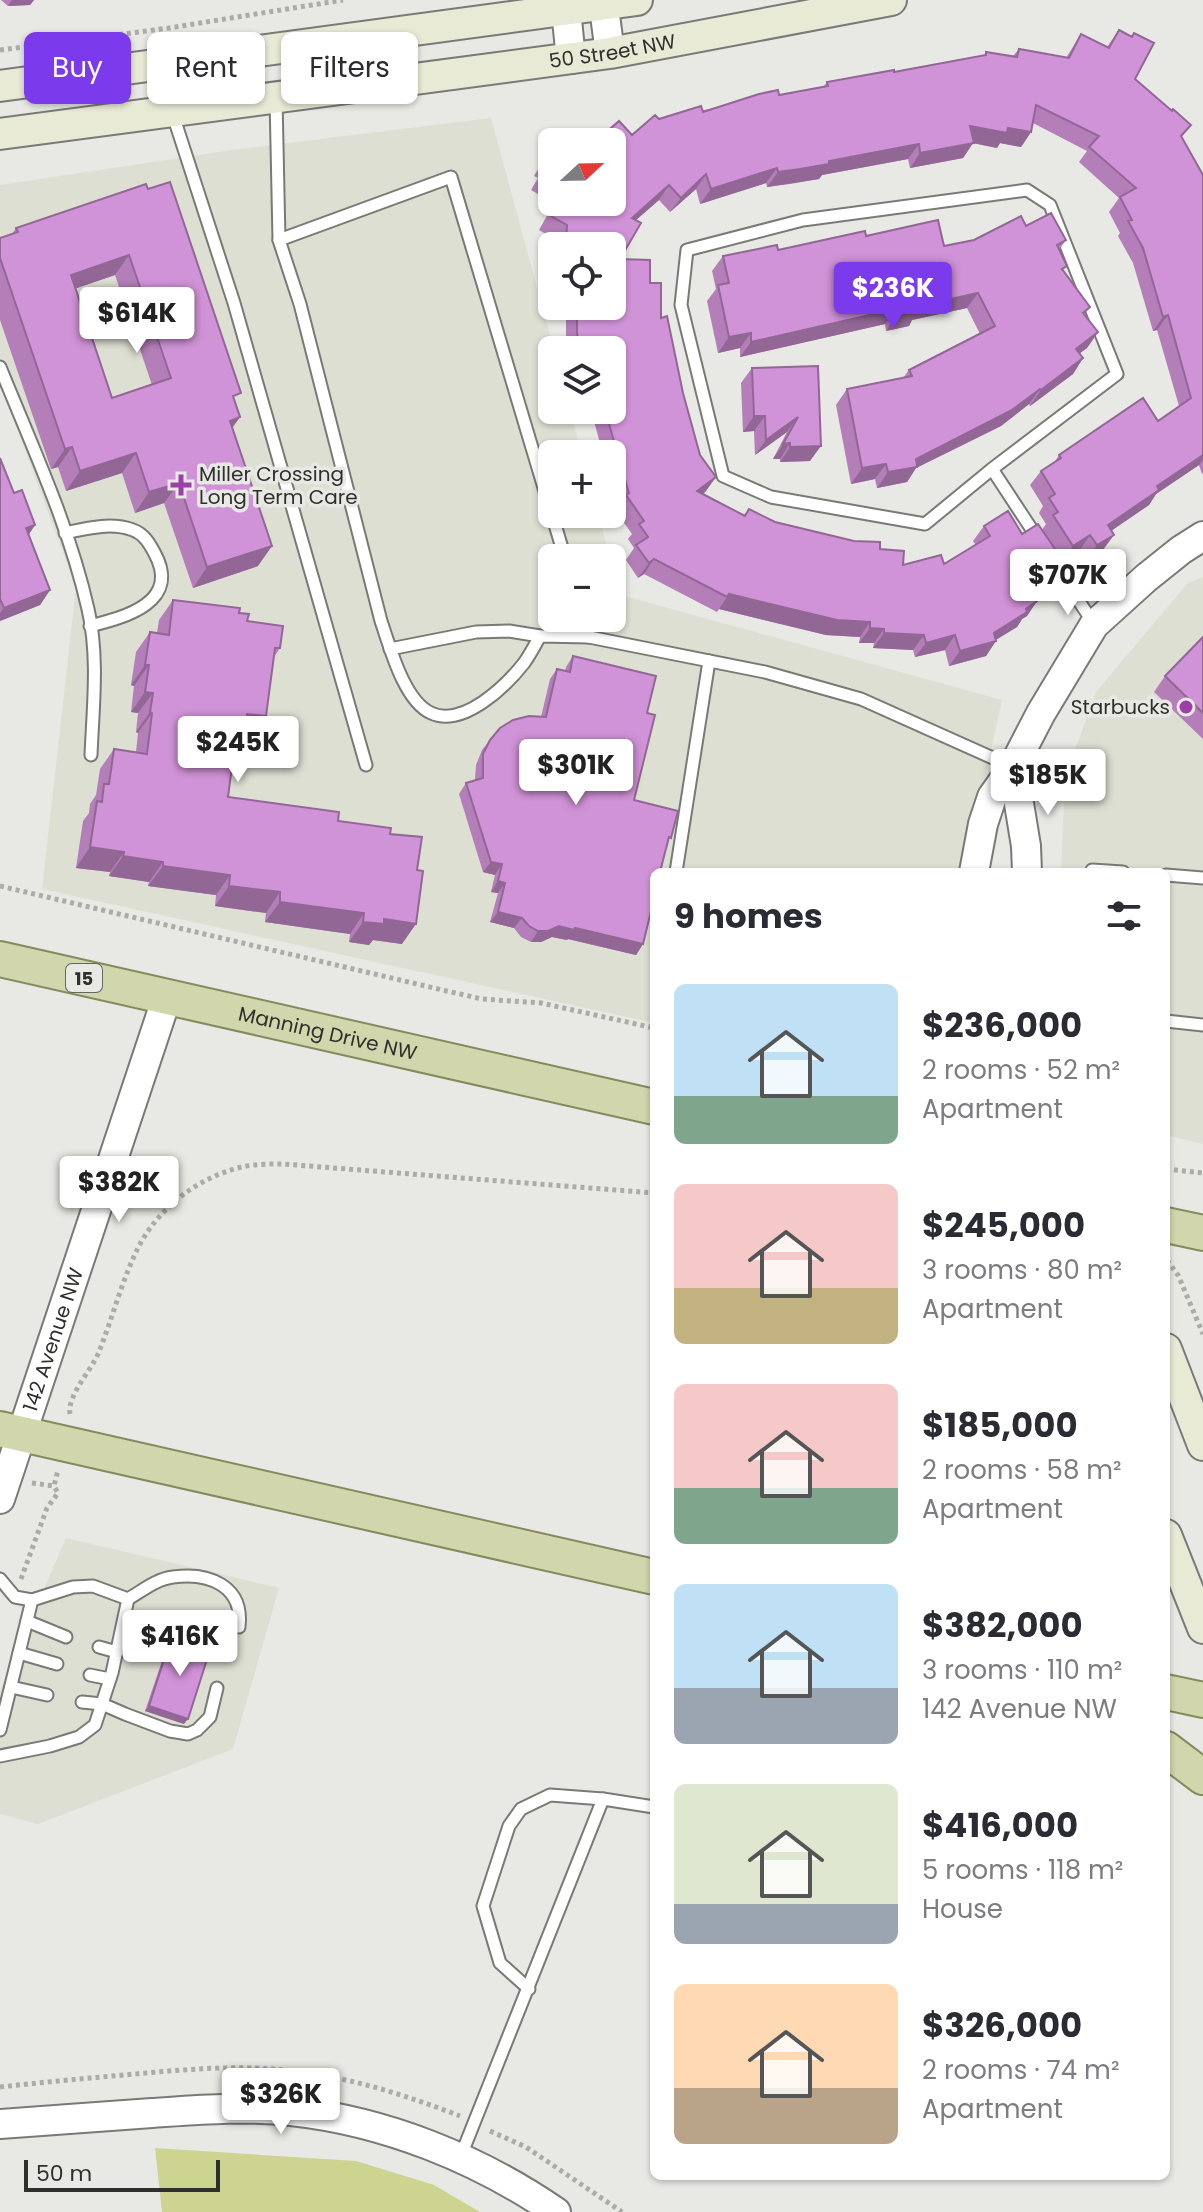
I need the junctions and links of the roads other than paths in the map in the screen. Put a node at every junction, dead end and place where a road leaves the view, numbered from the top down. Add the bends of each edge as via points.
1 (637, 0) edge
2 (891, 0) edge
3 (603, 2) edge
4 (565, 6) edge
5 (610, 53) junction
6 (571, 59) junction
7 (0, 86) edge
8 (276, 97) junction
9 (172, 111) junction
10 (0, 134) edge
11 (279, 240) junction
12 (0, 367) edge
13 (992, 469) junction
14 (65, 533) junction
15 (1203, 536) edge
16 (561, 544) edge
17 (1094, 625) junction
18 (90, 626) junction
19 (587, 632) edge
20 (540, 636) junction
21 (589, 637) junction
22 (390, 649) junction
23 (709, 661) junction
24 (91, 755) dead end
25 (366, 765) dead end
26 (1013, 767) junction
27 (677, 868) edge
28 (975, 868) edge
29 (1027, 868) edge
30 (1170, 875) edge
31 (1203, 878) edge
32 (0, 959) edge
33 (167, 997) junction
34 (1170, 1021) edge
35 (1203, 1025) edge
36 (650, 1106) edge
37 (1170, 1226) edge
38 (1203, 1233) edge
39 (1170, 1359) edge
40 (11, 1432) edge
41 (1203, 1445) edge
42 (3, 1489) edge
43 (1170, 1545) edge
44 (650, 1576) edge
45 (0, 1579) edge
46 (128, 1599) junction
47 (32, 1600) junction
48 (27, 1621) junction
49 (239, 1627) dead end
50 (1203, 1628) edge
51 (66, 1637) dead end
52 (99, 1647) dead end
53 (117, 1652) junction
54 (19, 1653) junction
55 (57, 1664) dead end
56 (90, 1675) dead end
57 (110, 1679) junction
58 (11, 1687) junction
59 (217, 1688) dead end
60 (1170, 1693) edge
61 (47, 1695) dead end
62 (1203, 1700) edge
63 (82, 1702) dead end
64 (102, 1704) junction
65 (0, 1730) edge
66 (1170, 1752) edge
67 (0, 1756) edge
68 (1203, 1777) edge
69 (603, 1799) junction
70 (650, 1806) edge
71 (529, 1989) junction
72 (0, 2124) edge
73 (460, 2159) junction
74 (556, 2212) edge

1 - 3 main road
2 - 5 main road, 50 Street NW
3 - 4 main road
3 - 5 street
4 - 6 street
4 - 7 main road
5 - 6 main road, 50 Street NW
6 - 8 main road, 50 Street NW
8 - 9 main road, 50 Street NW
8 - 11 lane
9 - 10 main road, 50 Street NW
9 - 25 lane via 238,318
11 - 16 lane via 451,177
11 - 22 lane
12 - 14 lane
13 - 13 lane via 1117,374 1050,205 1027,190 803,220 687,250 681,305 723,476 771,497 925,524
13 - 17 lane
14 - 18 lane
14 - 18 lane via 117,526 137,531 158,559 159,591 147,604 135,613
15 - 17 street
17 - 26 street
18 - 24 lane
19 - 21 lane
20 - 21 lane
20 - 22 lane via 476,632
20 - 22 lane via 498,689 473,709 448,717 430,713 414,698
21 - 23 lane
23 - 26 lane via 861,699
23 - 27 lane
26 - 28 street via 992,797
26 - 29 street
30 - 31 lane
32 - 33 main road, Manning Drive NW / 15
33 - 36 main road, Manning Drive NW
33 - 40 street, 142 Avenue NW
34 - 35 lane
37 - 38 main road
39 - 41 main road
40 - 42 street, 142 Avenue NW
40 - 44 main road
43 - 50 main road
45 - 47 lane via 15,1597
46 - 47 lane via 93,1586
46 - 49 lane via 157,1581 200,1577 230,1590 238,1604
46 - 53 lane
47 - 48 lane
48 - 51 lane
48 - 54 lane
52 - 53 lane
53 - 57 lane
54 - 55 lane
54 - 58 lane
56 - 57 lane
57 - 64 lane
58 - 61 lane
58 - 65 lane
59 - 64 lane via 210,1717 188,1734
60 - 62 main road
63 - 64 lane
64 - 67 lane via 95,1725 79,1737
66 - 68 main road
69 - 70 lane
69 - 71 lane
69 - 71 lane via 550,1795 521,1809 509,1826 483,1906 500,1963
71 - 73 lane
72 - 73 street via 206,2110 292,2111 355,2122
73 - 74 street

